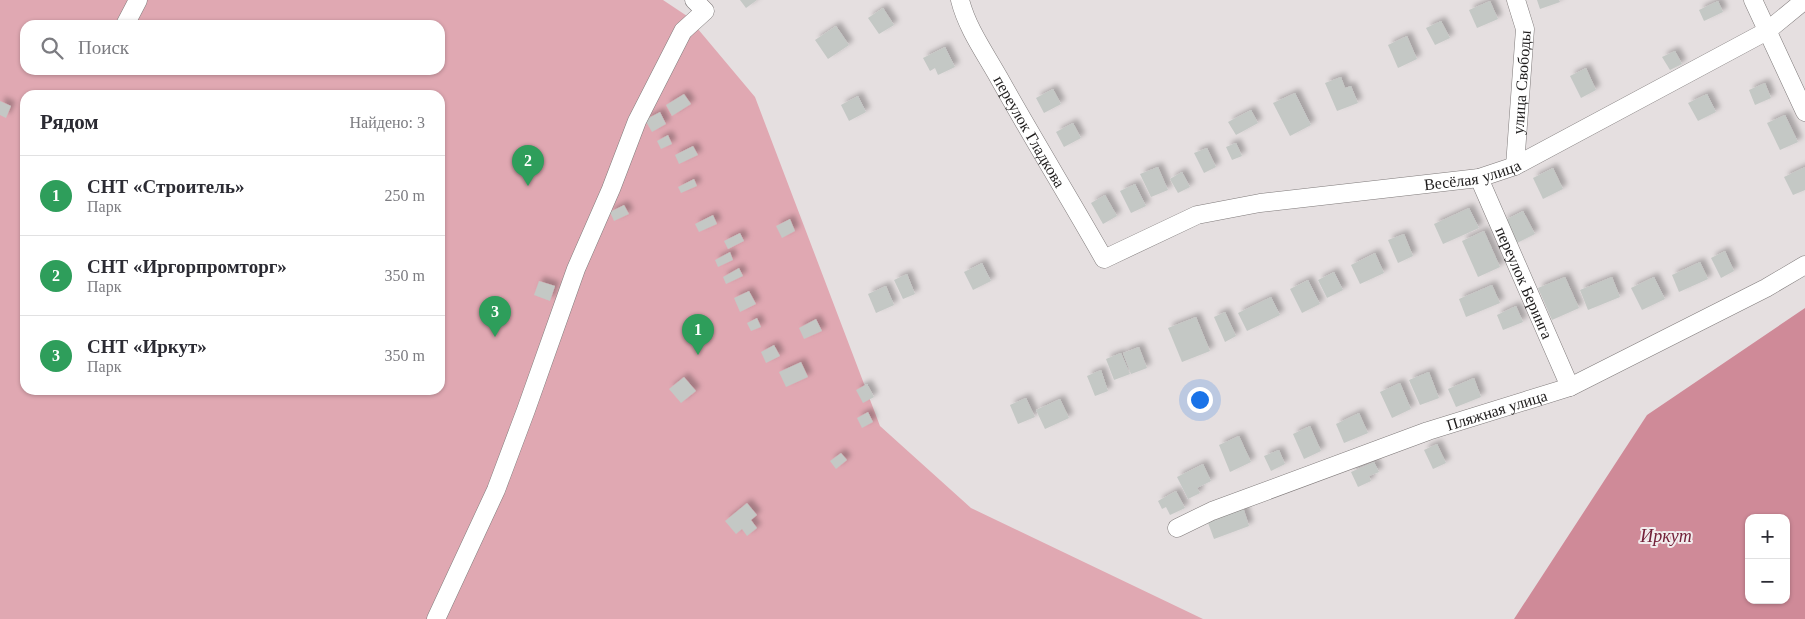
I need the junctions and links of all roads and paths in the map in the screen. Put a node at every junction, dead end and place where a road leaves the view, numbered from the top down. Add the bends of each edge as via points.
1 (138, 0) edge
2 (694, 0) edge
3 (960, 0) edge
4 (1516, 0) edge
5 (1753, 0) edge
6 (1805, 0) edge
7 (128, 20) edge
8 (1767, 31) junction
9 (1805, 112) edge
10 (1515, 166) junction
11 (1479, 178) junction
12 (1104, 259) joint
13 (1805, 265) edge
14 (1570, 387) junction
15 (1177, 528) dead end
16 (436, 619) edge

1 - 7 street
2 - 16 street via 705,11 683,31 637,121 576,269 496,490
3 - 12 street, переулок Гладкова via 968,24
4 - 10 street, улица Свободы via 1525,29
5 - 8 street
6 - 8 street, Весёлая улица
8 - 9 street
8 - 10 street, Весёлая улица
10 - 11 street, Весёлая улица
11 - 12 street, Весёлая улица via 1260,203 1197,215
11 - 14 street, переулок Беринга
13 - 14 street, Пляжная улица
14 - 15 street, Пляжная улица via 1428,431 1212,510

